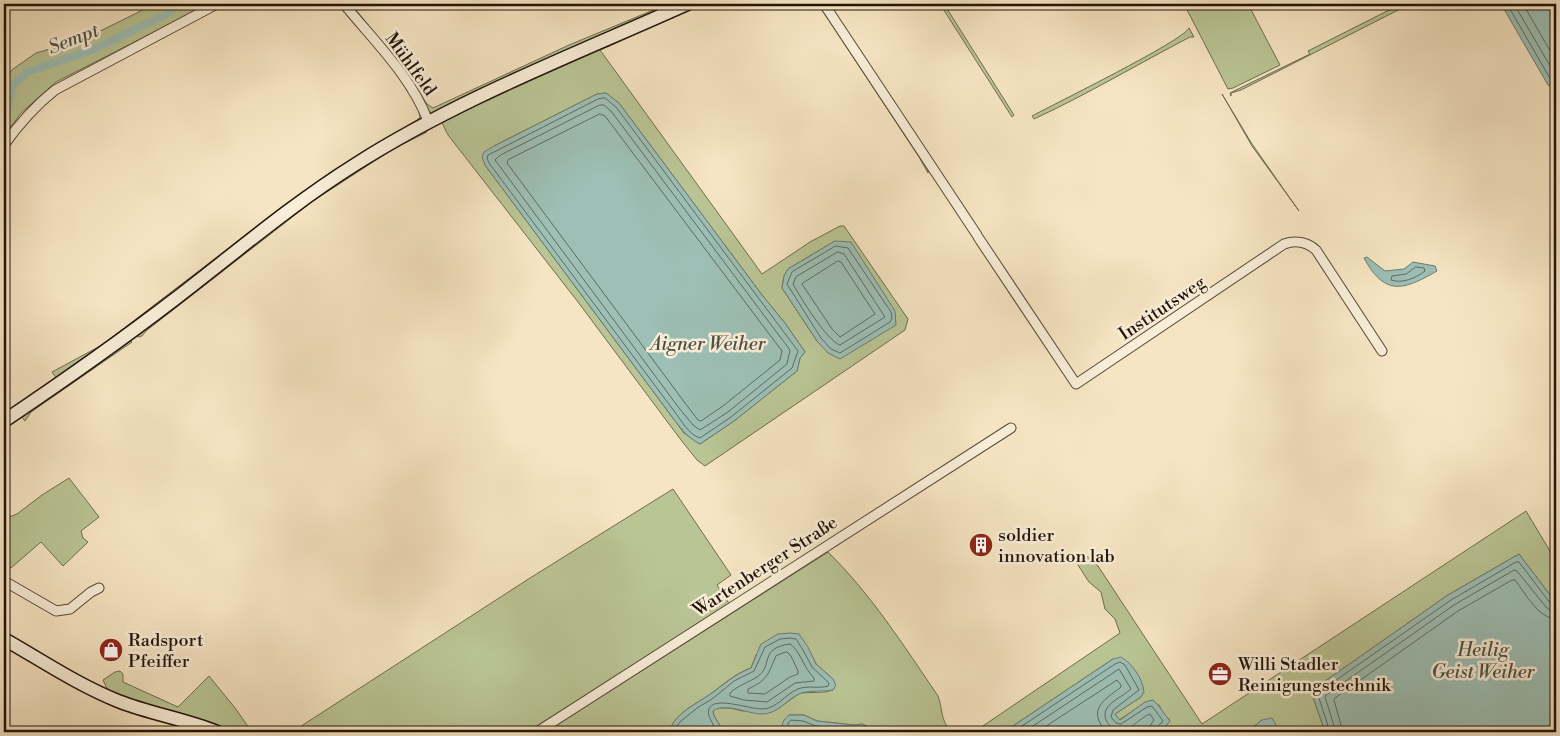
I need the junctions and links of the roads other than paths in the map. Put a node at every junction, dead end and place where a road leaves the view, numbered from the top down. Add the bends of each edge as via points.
1 (217, 4) edge
2 (344, 4) edge
3 (687, 4) edge
4 (824, 4) edge
5 (428, 122) junction
6 (4, 145) edge
7 (1382, 350) dead end
8 (4, 421) edge
9 (1011, 428) dead end
10 (4, 581) edge
11 (100, 588) dead end
12 (4, 639) edge
13 (217, 732) edge
14 (538, 732) edge

1 - 6 street via 55,90 18,125
2 - 5 street, Mühlfeld via 403,76 419,100
3 - 5 main road via 474,98
4 - 7 street, Institutsweg via 1076,384 1290,242 1308,244 1316,250
5 - 8 main road via 310,195 175,299
9 - 14 street, Wartenberger Straße
10 - 11 street via 56,611 70,609
12 - 13 main road via 111,698

